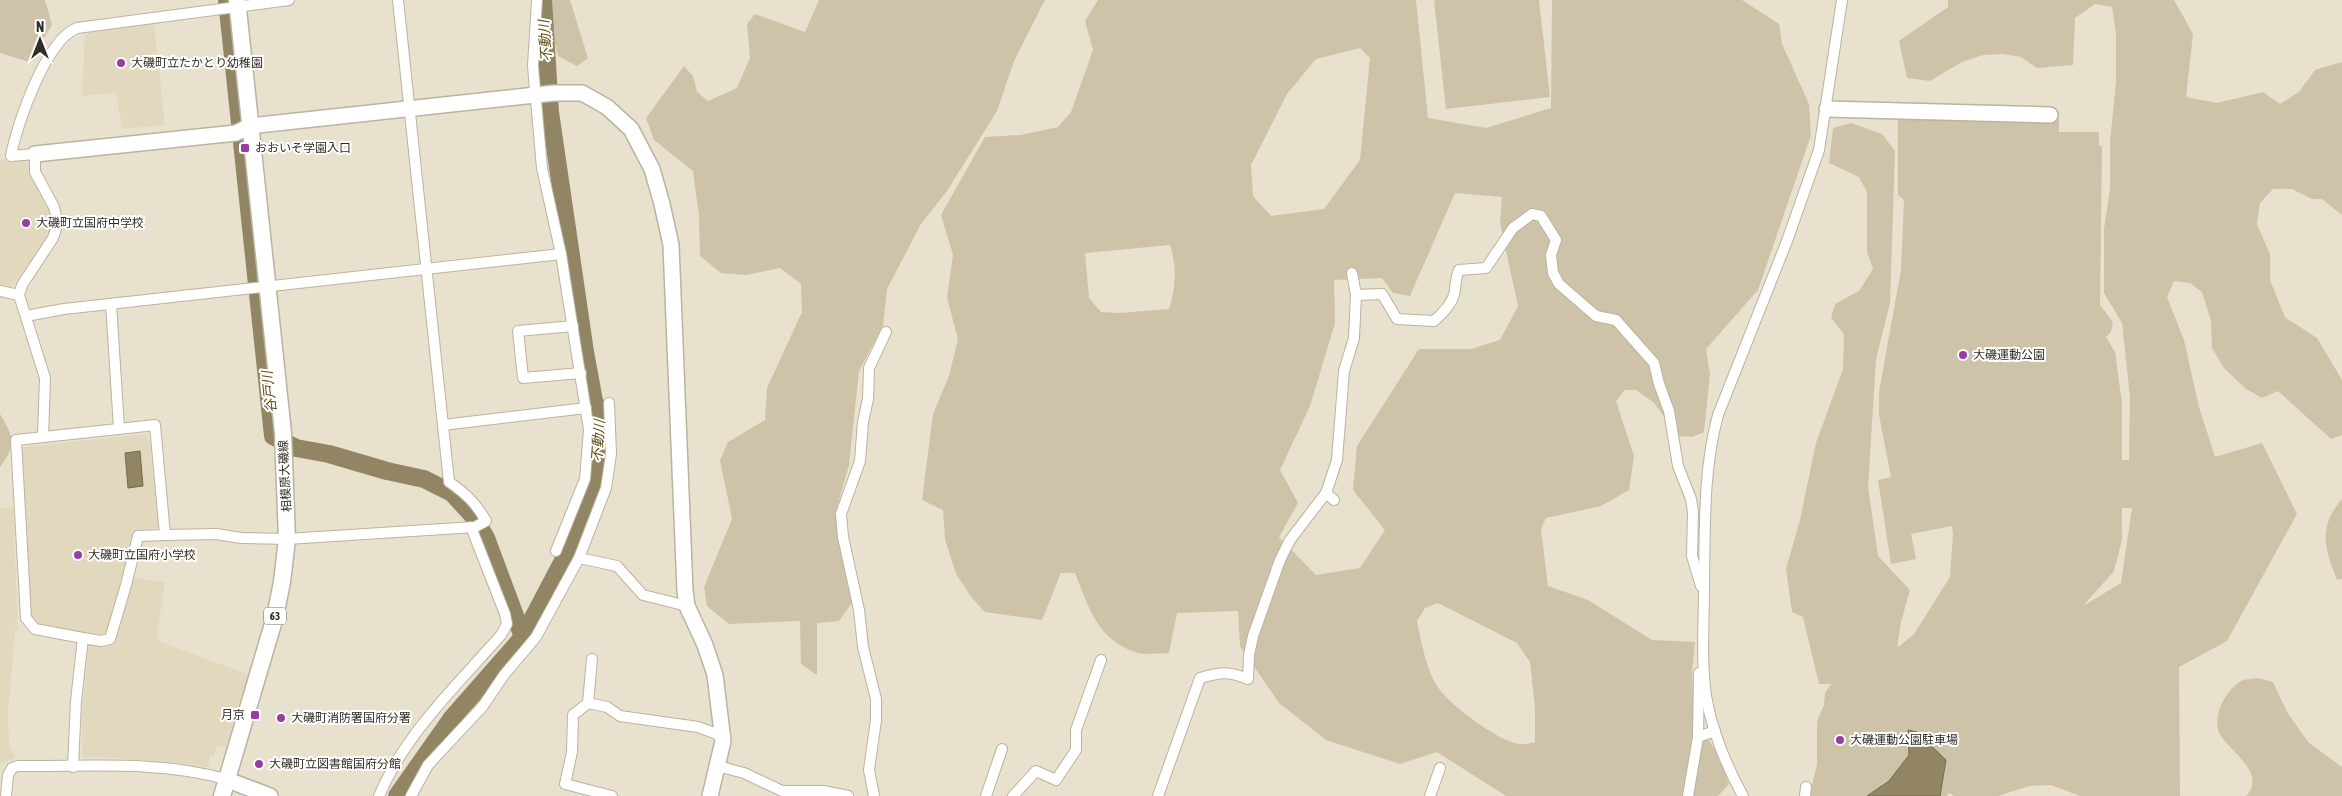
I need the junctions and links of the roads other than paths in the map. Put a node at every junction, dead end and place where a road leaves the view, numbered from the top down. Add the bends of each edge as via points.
1 (290, 0) edge
2 (398, 0) edge
3 (536, 0) edge
4 (1842, 0) edge
5 (233, 5) edge
6 (535, 95) junction
7 (1827, 108) junction
8 (410, 109) junction
9 (2050, 115) dead end
10 (244, 129) junction
11 (34, 154) junction
12 (561, 254) junction
13 (426, 268) junction
14 (1352, 273) dead end
15 (262, 287) junction
16 (0, 291) edge
17 (19, 295) junction
18 (1356, 295) junction
19 (111, 304) junction
20 (26, 316) junction
21 (573, 326) junction
22 (886, 332) dead end
23 (580, 373) junction
24 (609, 403) dead end
25 (586, 408) junction
26 (443, 425) junction
27 (119, 428) junction
28 (43, 437) junction
29 (473, 527) junction
30 (165, 535) junction
31 (287, 539) junction
32 (556, 551) dead end
33 (579, 558) junction
34 (1704, 600) junction
35 (687, 606) junction
36 (83, 638) junction
37 (592, 658) dead end
38 (1101, 660) dead end
39 (1702, 663) junction
40 (588, 703) junction
41 (1715, 731) junction
42 (1698, 737) junction
43 (723, 741) junction
44 (1002, 749) dead end
45 (717, 766) junction
46 (73, 767) junction
47 (1440, 768) dead end
48 (225, 780) junction
49 (783, 793) edge
50 (805, 794) edge
51 (6, 796) edge
52 (222, 796) edge
53 (270, 796) edge
54 (379, 796) edge
55 (412, 796) edge
56 (612, 796) edge
57 (710, 796) edge
58 (848, 796) edge
59 (874, 796) edge
60 (986, 796) edge
61 (1014, 796) edge
62 (1158, 796) edge
63 (1430, 796) edge
64 (1688, 796) edge
65 (1743, 796) edge

1 - 5 street
2 - 8 street
3 - 6 street
4 - 7 street
5 - 10 main road, 相模原大磯線 / 63
5 - 11 street via 67,32 26,102 11,156
6 - 8 street
6 - 12 street via 542,168
6 - 35 street via 582,92 607,107 631,129 652,169 671,245
7 - 9 street
7 - 34 street via 1819,150 1710,442
8 - 10 street
8 - 13 street
10 - 11 street
10 - 15 main road, 相模原大磯線 / 63
11 - 17 street via 35,172 54,207 56,229 22,284
12 - 13 street
12 - 21 street
13 - 15 street
13 - 26 street
14 - 18 street
15 - 19 street
15 - 31 main road, 相模原大磯線 / 63 via 283,440
16 - 17 street
17 - 20 street
18 - 34 street via 1382,294 1397,318 1434,321 1445,311 1454,295 1459,270 1486,268 1513,228 1532,214 1541,216 1556,240 1551,255 1553,273 1559,284 1596,316 1616,320 1654,363 1669,411 1678,466 1691,499 1692,556
18 - 62 street via 1354,338 1344,370 1337,460 1330,497 1290,540 1280,560 1253,636 1248,679 1221,672 1200,678
19 - 20 street via 64,308
19 - 27 street
20 - 28 street via 45,378
21 - 23 street
21 - 23 street via 518,331 523,378
22 - 59 street via 869,368 860,461 842,514 863,647 876,699 869,770
23 - 25 street
24 - 33 street via 611,454 606,488
25 - 26 street
25 - 32 street via 589,430 585,479
26 - 29 street via 449,482 471,499 486,521
27 - 28 street
27 - 30 street via 155,425
28 - 36 street via 16,440 26,618 35,629
29 - 31 street
29 - 54 street via 507,624 412,740 391,769
30 - 31 street via 216,534
30 - 36 street via 138,536 110,639
31 - 48 main road, 相模原大磯線 / 63 via 275,617
33 - 35 street via 617,566 643,595
33 - 55 street via 536,637 483,706 428,765
34 - 39 street
35 - 43 street via 715,675
36 - 46 street
37 - 40 street
38 - 61 street via 1076,730 1076,750 1056,780 1036,772
39 - 41 street via 1706,698
39 - 42 street via 1698,674
40 - 43 street via 607,707 620,716 698,727 717,734
40 - 56 street via 573,715 572,752 565,784
41 - 42 street
41 - 65 street via 1727,768
42 - 64 street
43 - 45 street
44 - 60 street
45 - 49 street via 744,773
45 - 57 street
46 - 48 street via 159,768
46 - 51 street via 12,768
47 - 63 street
48 - 52 main road, 相模原大磯線 / 63
48 - 53 street
49 - 50 street
50 - 58 street via 823,791

